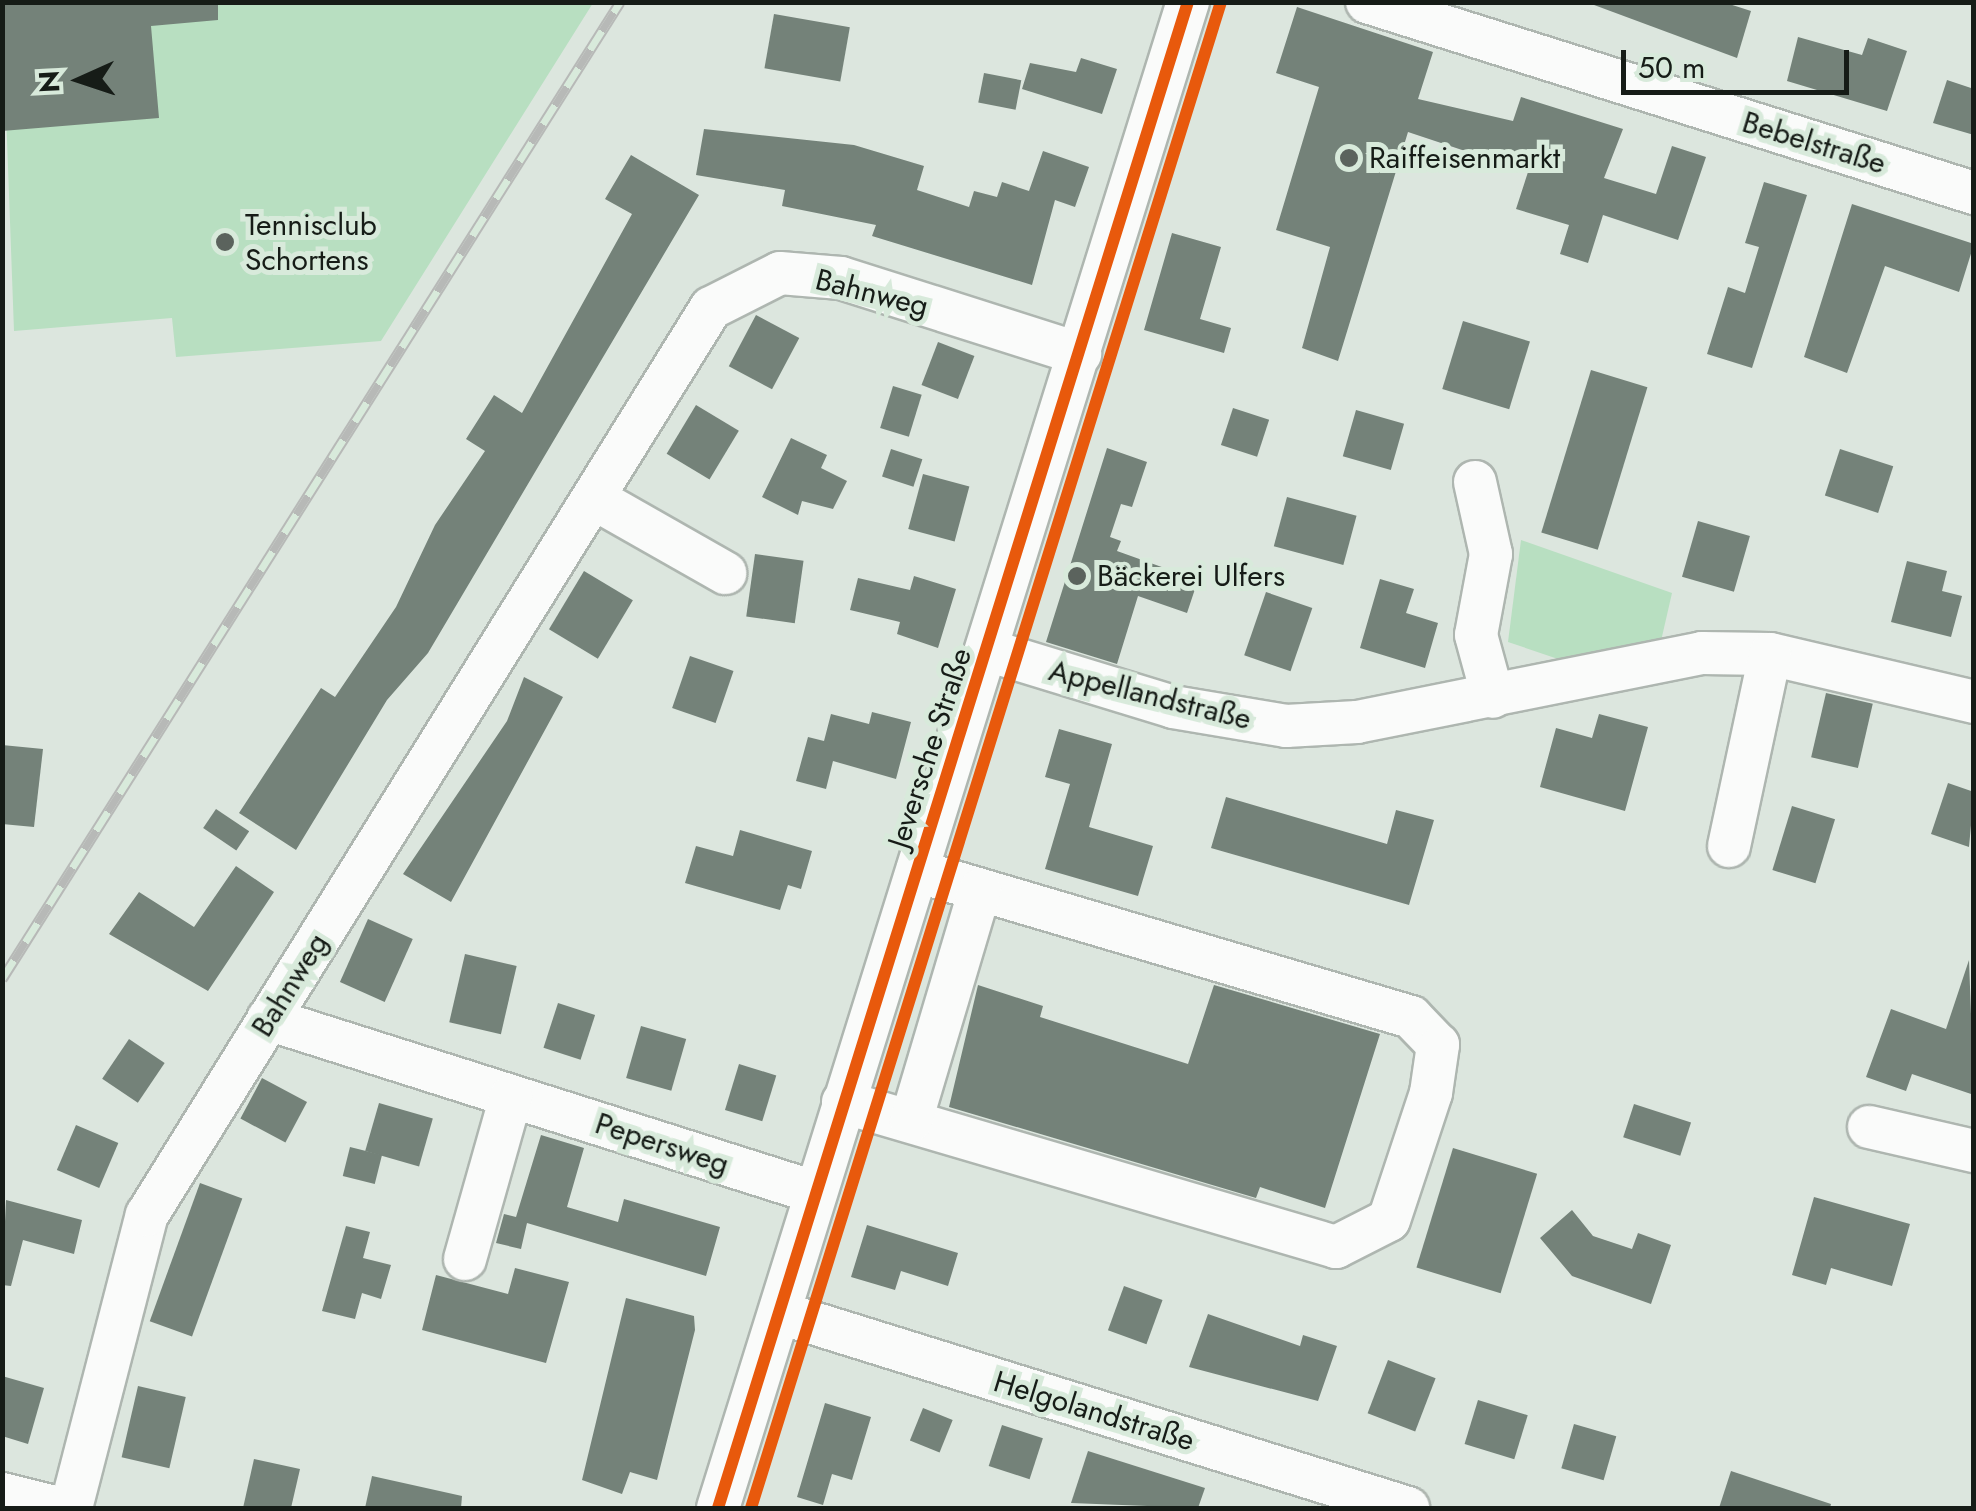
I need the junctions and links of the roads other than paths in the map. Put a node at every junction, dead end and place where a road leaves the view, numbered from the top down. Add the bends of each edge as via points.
1 (1188, 2) edge
2 (1368, 2) edge
3 (1974, 193) edge
4 (1080, 354) junction
5 (1475, 482) dead end
6 (595, 499) junction
7 (725, 573) dead end
8 (987, 650) junction
9 (1770, 654) junction
10 (1493, 697) junction
11 (1974, 702) edge
12 (1729, 846) dead end
13 (917, 871) junction
14 (980, 890) junction
15 (883, 976) junction
16 (948, 997) junction
17 (268, 1019) junction
18 (511, 1096) junction
19 (843, 1102) junction
20 (911, 1122) junction
21 (1869, 1127) dead end
22 (1974, 1150) edge
23 (814, 1192) junction
24 (465, 1258) dead end
25 (781, 1313) junction
26 (2, 1494) edge
27 (58, 1508) edge
28 (71, 1508) edge
29 (718, 1508) edge
30 (1408, 1508) edge

1 - 4 street, Jeversche Straße
2 - 3 street, Bebelstraße
4 - 6 street, Bahnweg via 841,278 780,273 712,308
4 - 8 street, Jeversche Straße
5 - 10 street via 1490,523 1476,635
6 - 7 street
6 - 17 street, Bahnweg
8 - 10 street, Appellandstraße via 1173,707 1286,726
8 - 13 street, Jeversche Straße
9 - 10 street, Appellandstraße via 1702,653
9 - 11 street, Appellandstraße
9 - 12 street
13 - 14 street
13 - 15 street, Jeversche Straße
14 - 16 street
14 - 20 street via 1411,1017 1438,1045 1432,1093 1388,1220 1336,1248
15 - 16 street
15 - 19 street, Jeversche Straße
16 - 20 street
17 - 18 street, Pepersweg
17 - 28 street, Bahnweg via 147,1215
18 - 23 street, Pepersweg
18 - 24 street
19 - 20 street
19 - 23 street, Jeversche Straße
21 - 22 street
23 - 25 street, Jeversche Straße
25 - 29 street, Jeversche Straße
25 - 30 street, Helgolandstraße
26 - 27 street

